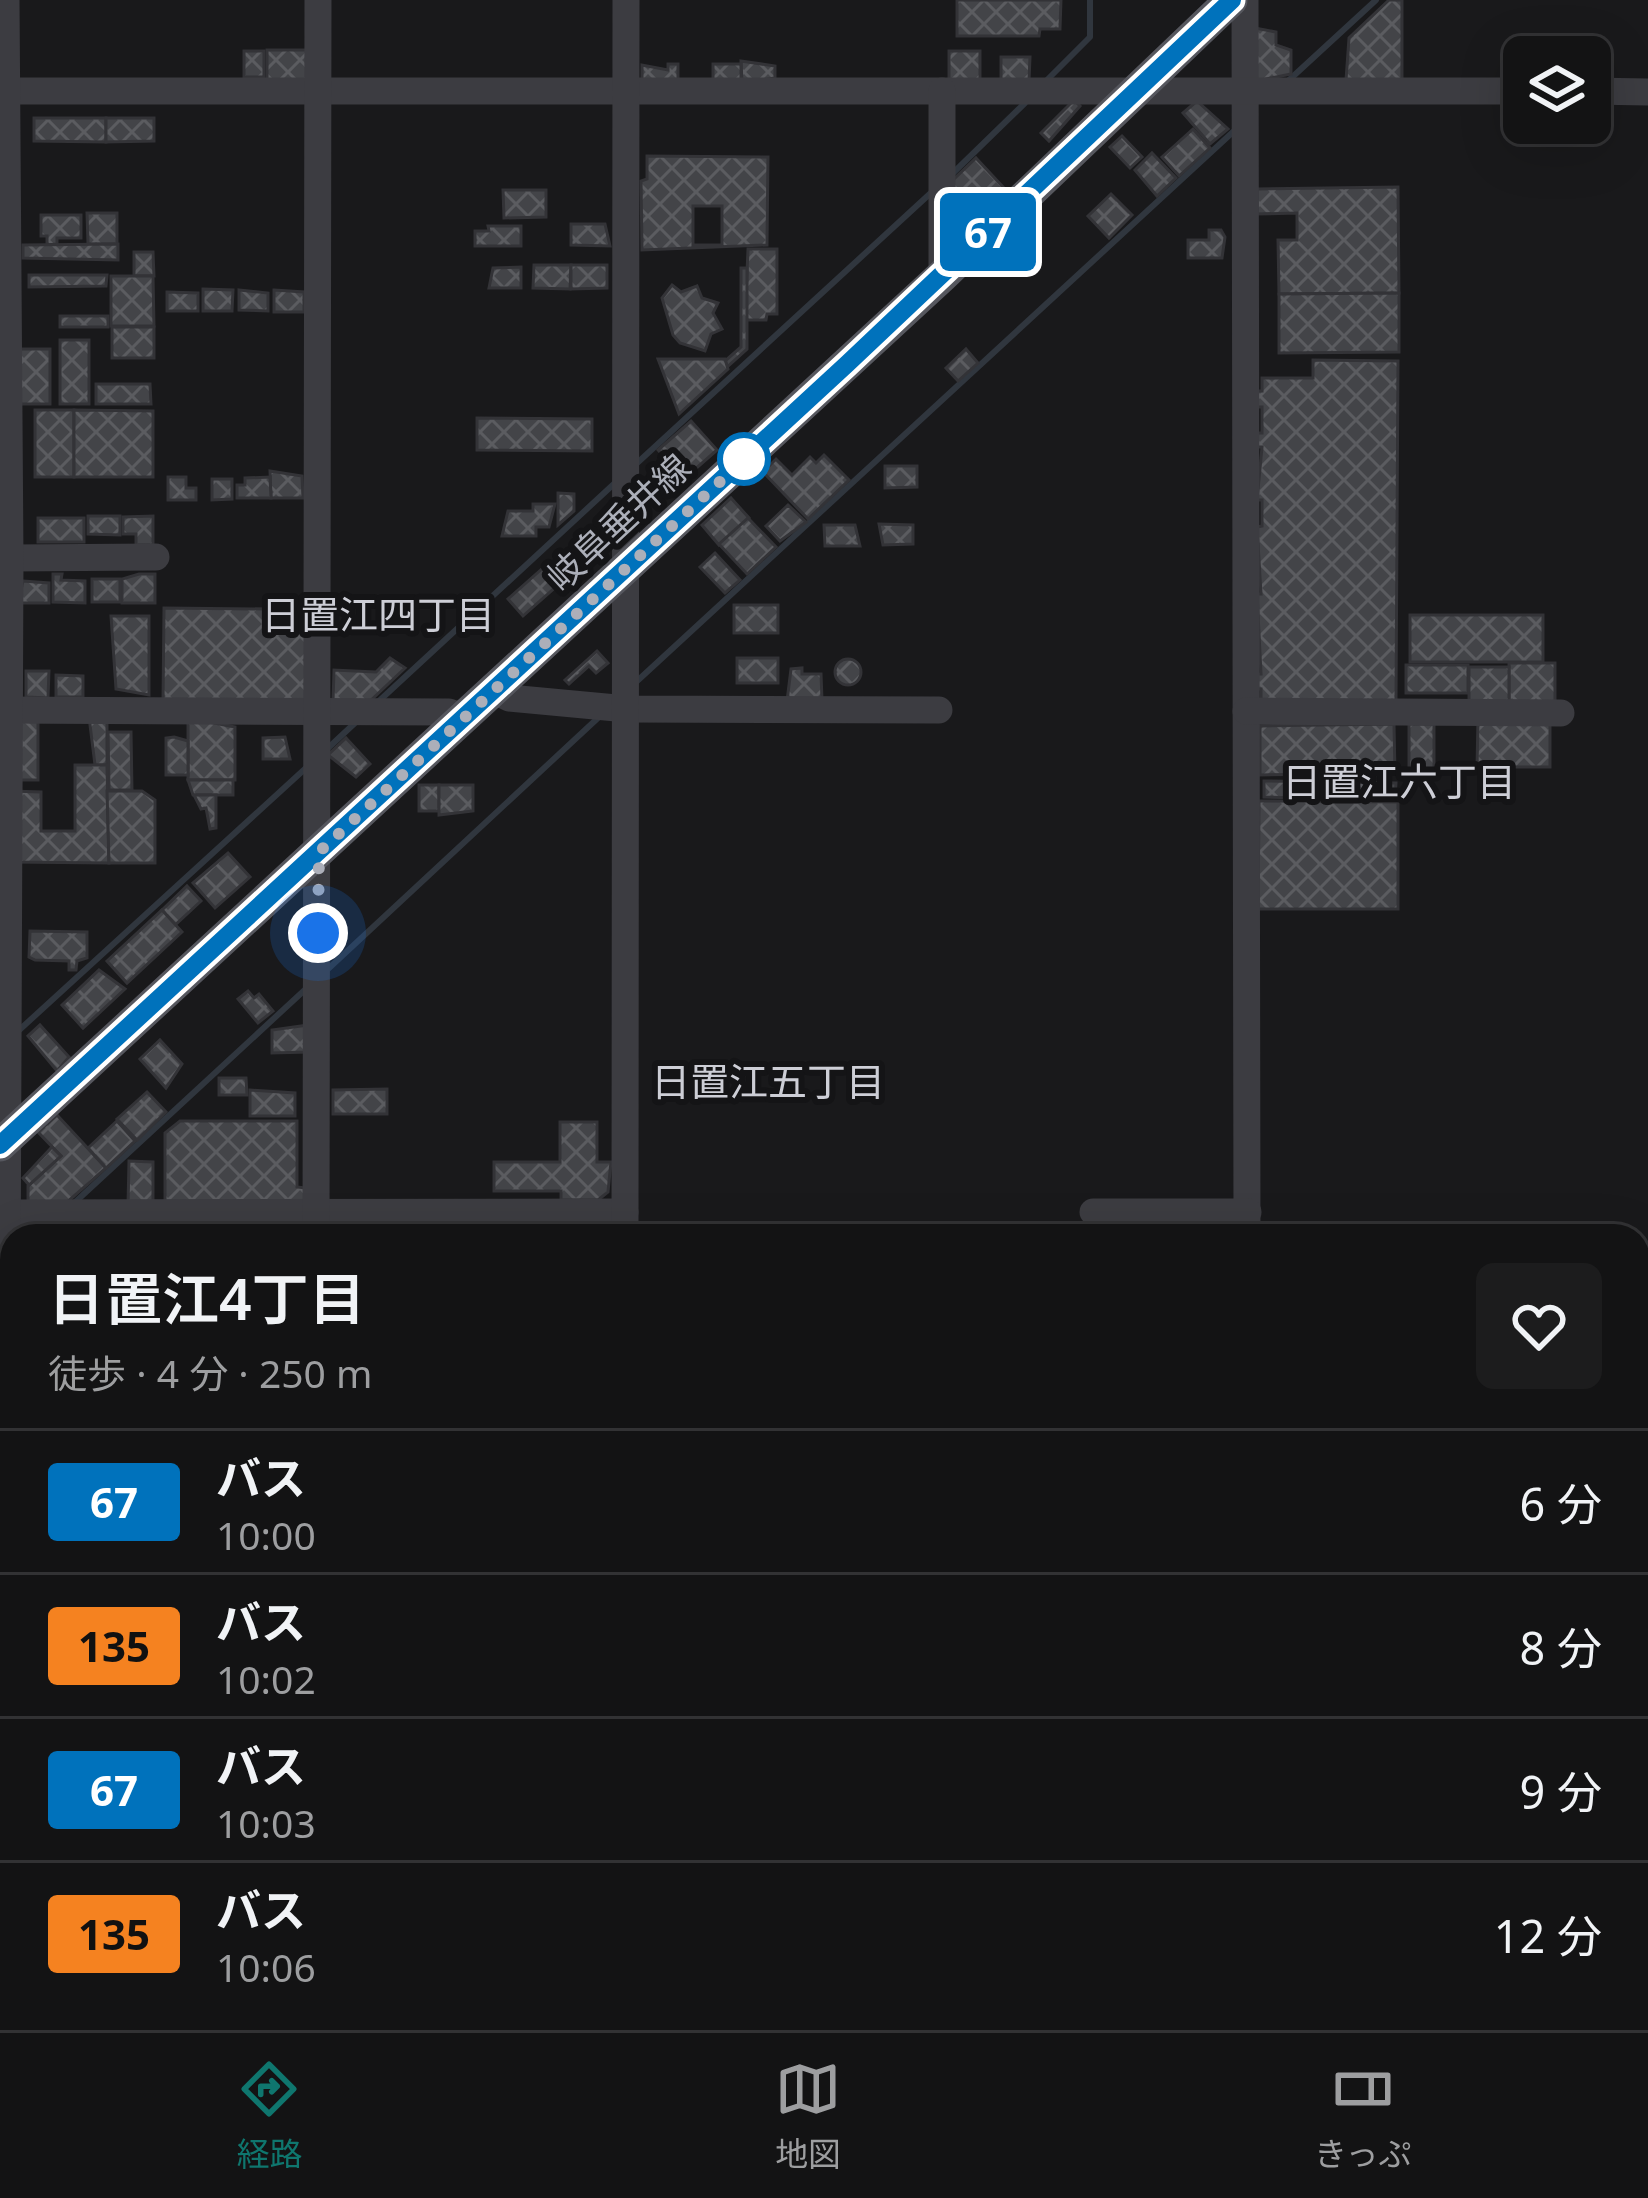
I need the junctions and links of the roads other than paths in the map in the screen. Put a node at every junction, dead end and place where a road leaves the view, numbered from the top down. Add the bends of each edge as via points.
1 (6, 0) edge
2 (317, 0) edge
3 (626, 0) edge
4 (1232, 0) edge
5 (1245, 0) edge
6 (318, 89) junction
7 (626, 90) junction
8 (4, 91) edge
9 (942, 91) junction
10 (1611, 91) edge
11 (1136, 92) junction
12 (1503, 92) edge
13 (1648, 92) edge
14 (1246, 94) junction
15 (942, 276) junction
16 (5, 501) edge
17 (156, 557) dead end
18 (10, 558) junction
19 (624, 570) junction
20 (493, 690) junction
21 (627, 709) junction
22 (3, 710) edge
23 (939, 710) dead end
24 (316, 711) junction
25 (1246, 711) junction
26 (1561, 713) dead end
27 (464, 716) junction
28 (319, 852) junction
29 (2, 1040) edge
30 (4, 1142) edge
31 (1093, 1211) dead end
32 (7, 1213) junction
33 (316, 1223) edge
34 (7, 1224) edge
35 (625, 1224) edge
36 (1247, 1224) edge

1 - 8 street
2 - 6 street
3 - 7 street
4 - 11 main road, 岐阜垂井線
5 - 14 street
6 - 7 street
6 - 8 street
6 - 24 street
7 - 9 street
7 - 19 street
8 - 16 street
9 - 11 street
9 - 15 street
10 - 13 street
11 - 14 street
11 - 15 main road, 岐阜垂井線
12 - 14 street
14 - 25 street
15 - 19 main road, 岐阜垂井線
16 - 18 street
17 - 18 street
18 - 22 street
19 - 20 main road, 岐阜垂井線
19 - 21 street
20 - 21 street
20 - 27 main road, 岐阜垂井線
21 - 23 street
21 - 35 street
22 - 24 street
22 - 29 street
24 - 27 street
24 - 28 street
25 - 26 street
25 - 36 street
27 - 28 main road, 岐阜垂井線
28 - 30 main road, 岐阜垂井線
28 - 33 street
29 - 30 street
30 - 32 street
31 - 36 street
32 - 33 street
32 - 34 street
33 - 35 street

